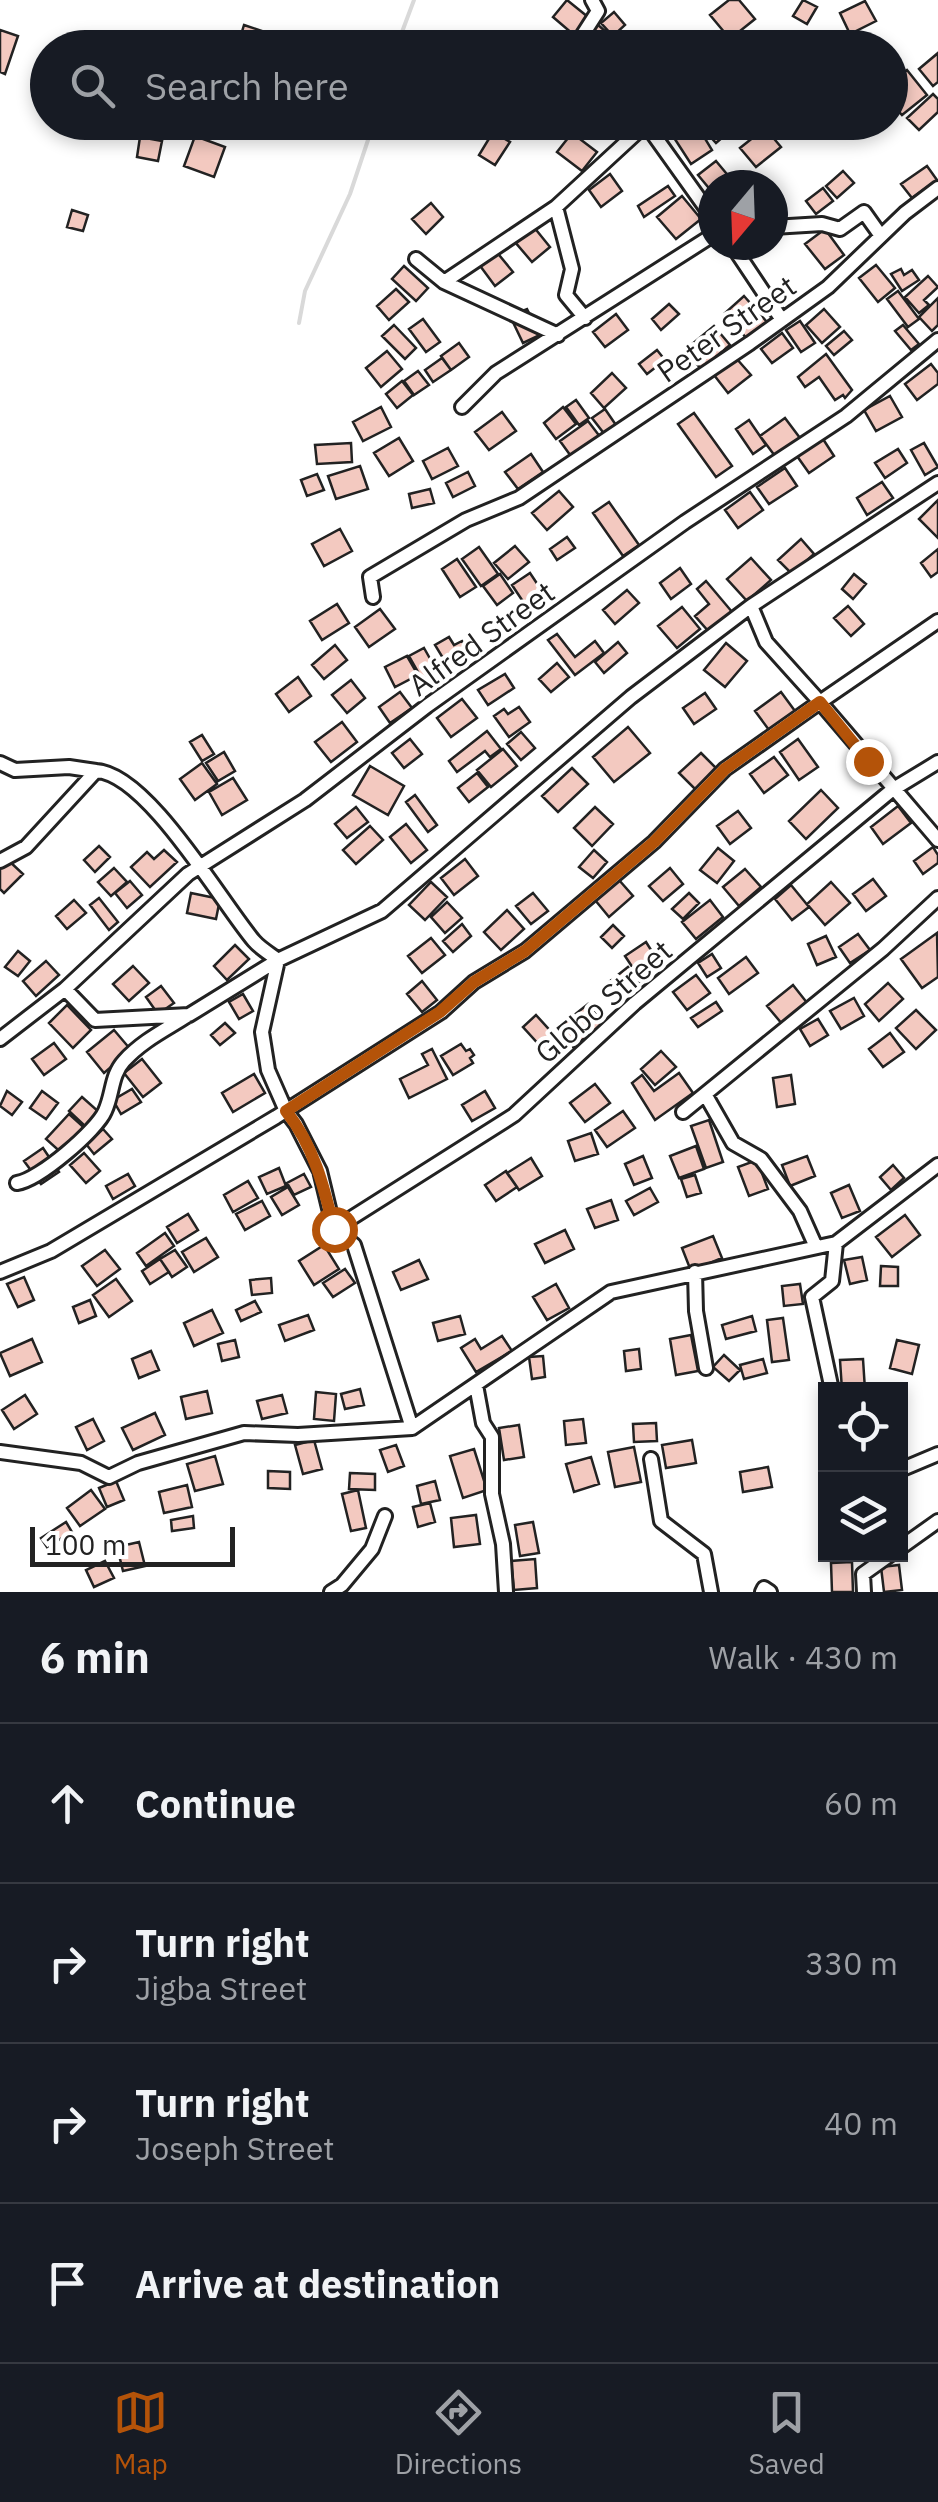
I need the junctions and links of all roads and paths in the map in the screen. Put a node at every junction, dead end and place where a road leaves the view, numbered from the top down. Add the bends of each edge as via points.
1 (592, 0) edge
2 (586, 30) edge
3 (627, 140) edge
4 (657, 140) edge
5 (938, 188) edge
6 (698, 197) edge
7 (556, 207) junction
8 (788, 226) edge
9 (882, 236) junction
10 (698, 245) edge
11 (416, 259) dead end
12 (742, 260) edge
13 (444, 282) junction
14 (585, 318) junction
15 (782, 320) junction
16 (558, 335) junction
17 (938, 340) edge
18 (462, 407) dead end
19 (938, 483) edge
20 (373, 597) dead end
21 (751, 606) junction
22 (938, 621) edge
23 (820, 702) junction
24 (938, 762) edge
25 (0, 764) edge
26 (96, 772) junction
27 (892, 790) junction
28 (938, 840) edge
29 (0, 860) edge
30 (201, 866) junction
31 (938, 898) edge
32 (278, 960) junction
33 (65, 989) junction
34 (190, 1015) junction
35 (0, 1039) edge
36 (705, 1094) junction
37 (683, 1112) dead end
38 (281, 1114) junction
39 (938, 1165) edge
40 (18, 1183) dead end
41 (334, 1229) junction
42 (836, 1243) junction
43 (816, 1247) junction
44 (0, 1272) edge
45 (695, 1272) junction
46 (706, 1368) dead end
47 (830, 1382) edge
48 (476, 1385) junction
49 (412, 1428) junction
50 (0, 1452) edge
51 (938, 1454) edge
52 (652, 1458) dead end
53 (908, 1467) edge
54 (385, 1516) dead end
55 (938, 1521) edge
56 (908, 1542) edge
57 (862, 1562) edge
58 (880, 1562) edge
59 (863, 1574) junction
60 (331, 1592) edge
61 (506, 1592) edge
62 (711, 1592) edge
63 (864, 1592) edge

1 - 2 street via 598,11
3 - 7 street
4 - 6 street
5 - 9 street, Peter Street
7 - 13 street
7 - 14 street via 572,269 566,295
8 - 9 street via 840,229 864,212
9 - 15 street, Peter Street via 828,288
10 - 14 street
11 - 13 street
12 - 15 street
13 - 16 street
14 - 16 street
15 - 20 street, Peter Street via 519,498 466,520 370,577
16 - 18 street via 496,373
17 - 30 street, Alfred Street via 846,416 669,534 305,800
19 - 21 street
21 - 23 street via 766,642
21 - 32 street via 631,697 382,911
22 - 23 street
23 - 27 street
23 - 38 street via 725,769 654,842 525,951
24 - 27 street, Globo Street
25 - 26 street
26 - 29 street via 26,846
26 - 30 street via 109,772 132,788
27 - 28 street
27 - 41 street, Globo Street via 635,1003 514,1115
30 - 32 street via 255,943
30 - 33 street, Alfred Street
31 - 36 street
32 - 34 street
32 - 38 street via 262,1032
33 - 34 street via 95,1020
33 - 35 street, Alfred Street
34 - 40 street via 143,1042 121,1064 105,1114 56,1163
36 - 37 street
36 - 43 street via 733,1144 760,1159 800,1210
38 - 41 street via 296,1124 320,1171
38 - 44 street via 52,1250
39 - 42 street
41 - 49 street via 354,1244
42 - 43 street
42 - 47 street via 832,1280 812,1296
43 - 45 street
45 - 46 street
45 - 48 street via 610,1292
48 - 49 street
48 - 61 street via 492,1437 492,1494
49 - 50 street via 244,1433 109,1477 81,1463
51 - 53 street
52 - 62 street via 661,1521 704,1554
54 - 60 street via 372,1549
55 - 56 street
57 - 59 street
58 - 59 street
59 - 63 street

